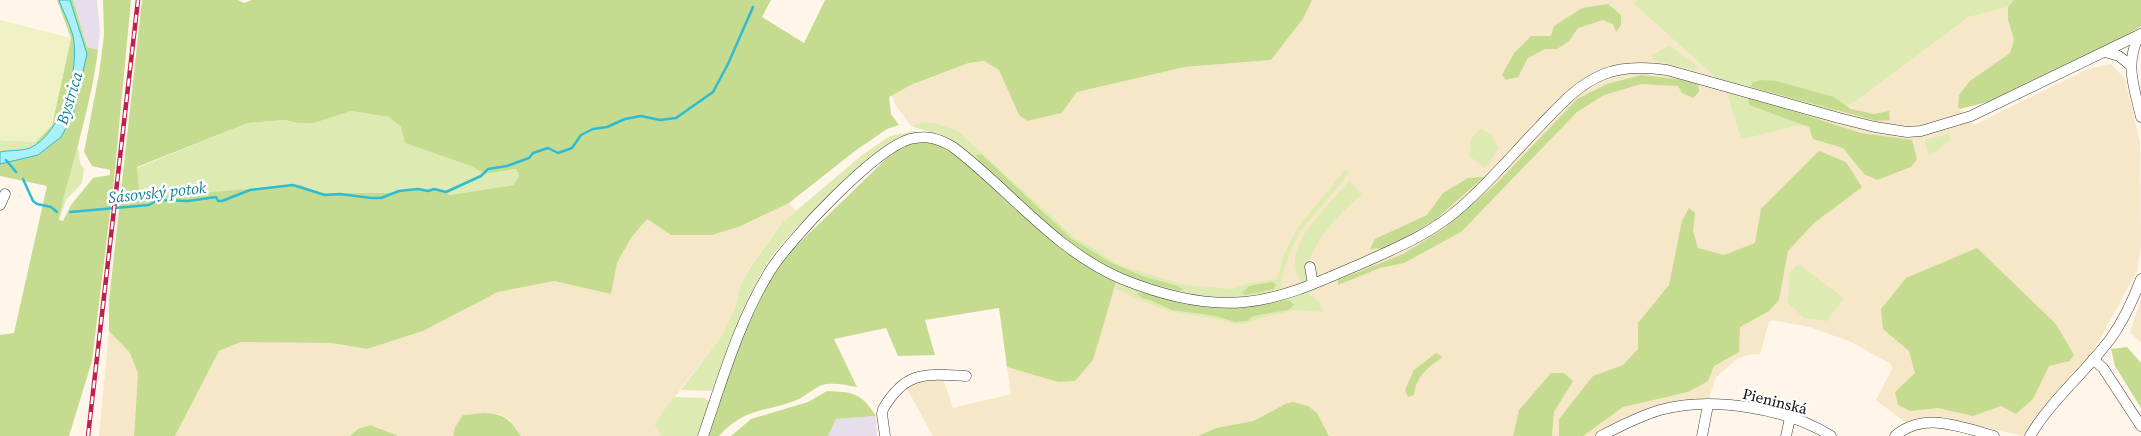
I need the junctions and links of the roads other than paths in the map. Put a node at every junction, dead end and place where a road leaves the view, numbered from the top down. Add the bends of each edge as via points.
1 (2140, 34) edge
2 (2105, 52) junction
3 (2130, 66) junction
4 (2141, 117) edge
5 (5, 194) dead end
6 (0, 206) edge
7 (1310, 267) dead end
8 (2141, 279) edge
9 (1313, 284) junction
10 (2093, 359) junction
11 (966, 376) dead end
12 (1708, 405) junction
13 (1790, 418) junction
14 (2141, 426) edge
15 (703, 436) edge
16 (885, 436) edge
17 (1601, 436) edge
18 (1702, 436) edge
19 (1786, 436) edge
20 (1831, 436) edge
21 (1895, 436) edge
22 (1994, 436) edge
23 (2030, 436) edge

1 - 2 street
1 - 3 street via 2132,49
2 - 3 street via 2119,56
2 - 9 street via 1971,116 1907,132 1866,124 1667,70 1626,68 1605,74 1575,91 1448,218 1402,246
3 - 4 street
5 - 6 street
7 - 9 street
8 - 10 street via 2116,330
9 - 15 street via 1258,300 1224,302 1187,298 1136,284 1070,250 952,147 932,137 907,140 885,153 854,179 778,259 743,325
10 - 14 street via 2103,368
10 - 23 street via 2043,414
11 - 16 street via 924,375 909,379 883,409
12 - 13 street, Pieninská via 1751,408
12 - 17 street, Pieninská via 1661,410
12 - 18 street
13 - 19 street
13 - 20 street, Pieninská
21 - 22 street via 1907,428 1930,422

